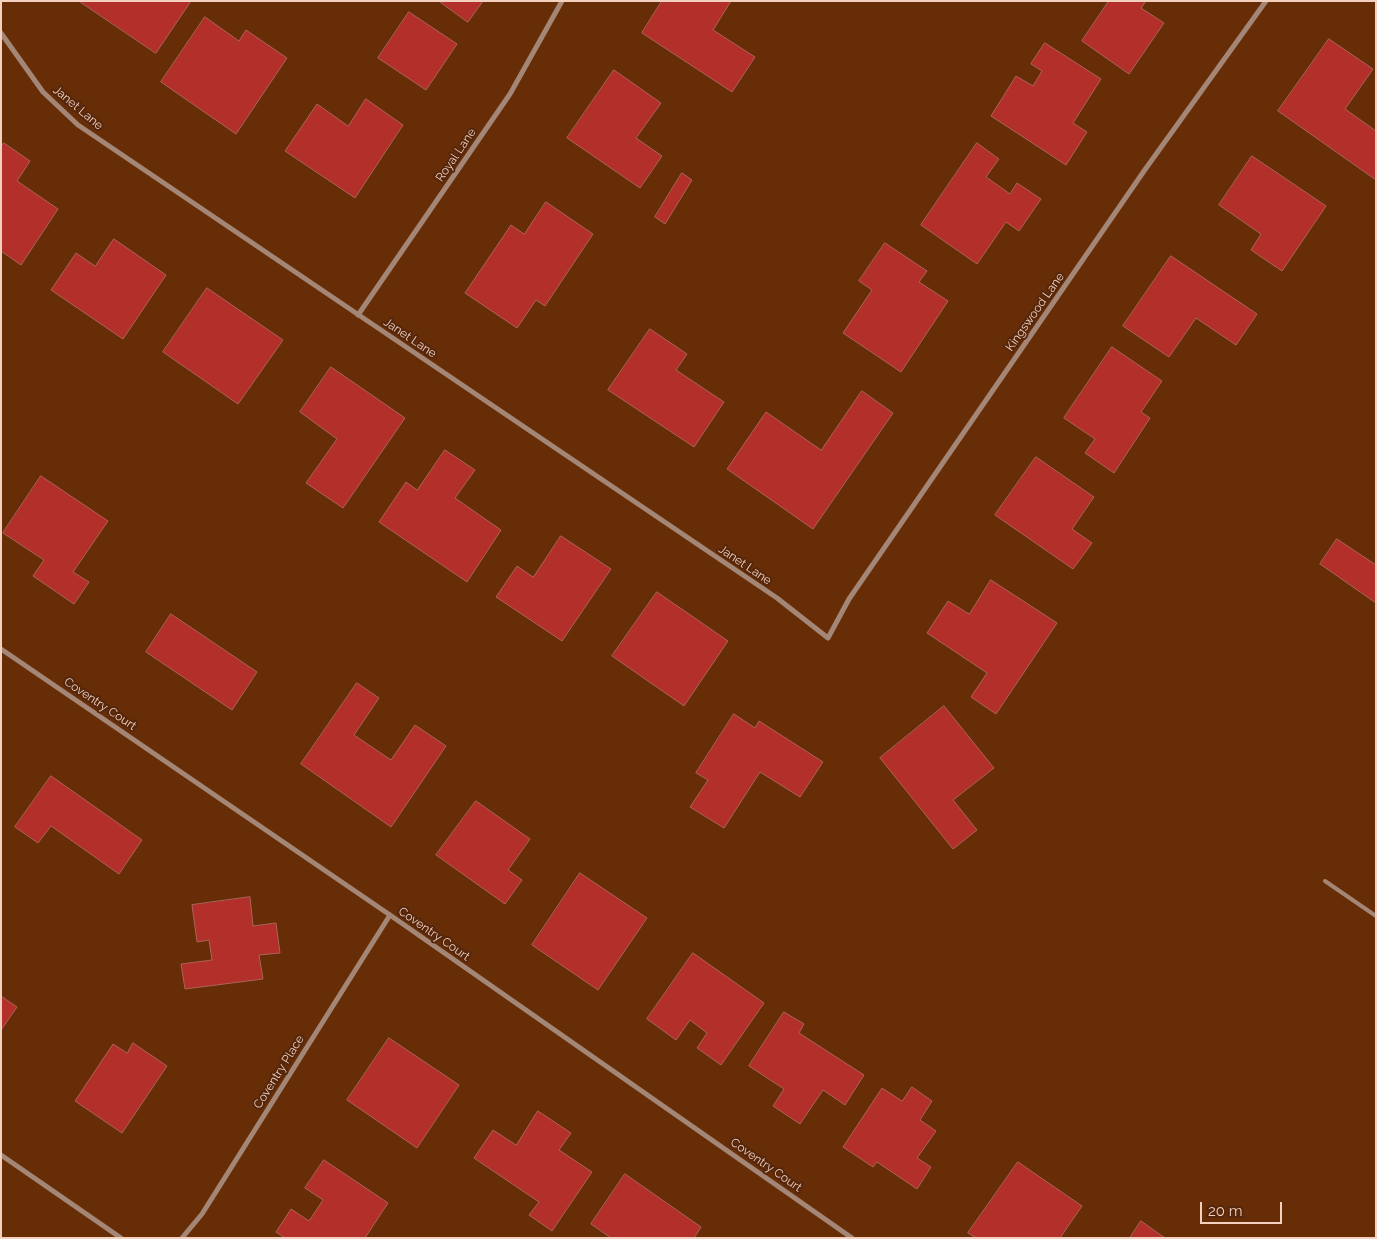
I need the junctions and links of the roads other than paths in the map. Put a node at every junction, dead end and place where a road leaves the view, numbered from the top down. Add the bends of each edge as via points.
1 (562, 1) edge
2 (1266, 1) edge
3 (1, 33) edge
4 (358, 315) junction
5 (828, 638) joint
6 (1, 649) edge
7 (1324, 881) dead end
8 (390, 915) junction
9 (1376, 916) edge
10 (1, 1155) edge
11 (121, 1238) edge
12 (182, 1238) edge
13 (852, 1238) edge

1 - 4 street, Royal Lane via 510,94
2 - 5 street, Kingswood Lane via 1133,188 850,600
3 - 4 street, Janet Lane via 43,92 78,125
4 - 5 street, Janet Lane via 777,598
6 - 8 street, Coventry Court
7 - 9 lane
8 - 12 street, Coventry Place via 202,1214
8 - 13 street, Coventry Court
10 - 11 street

